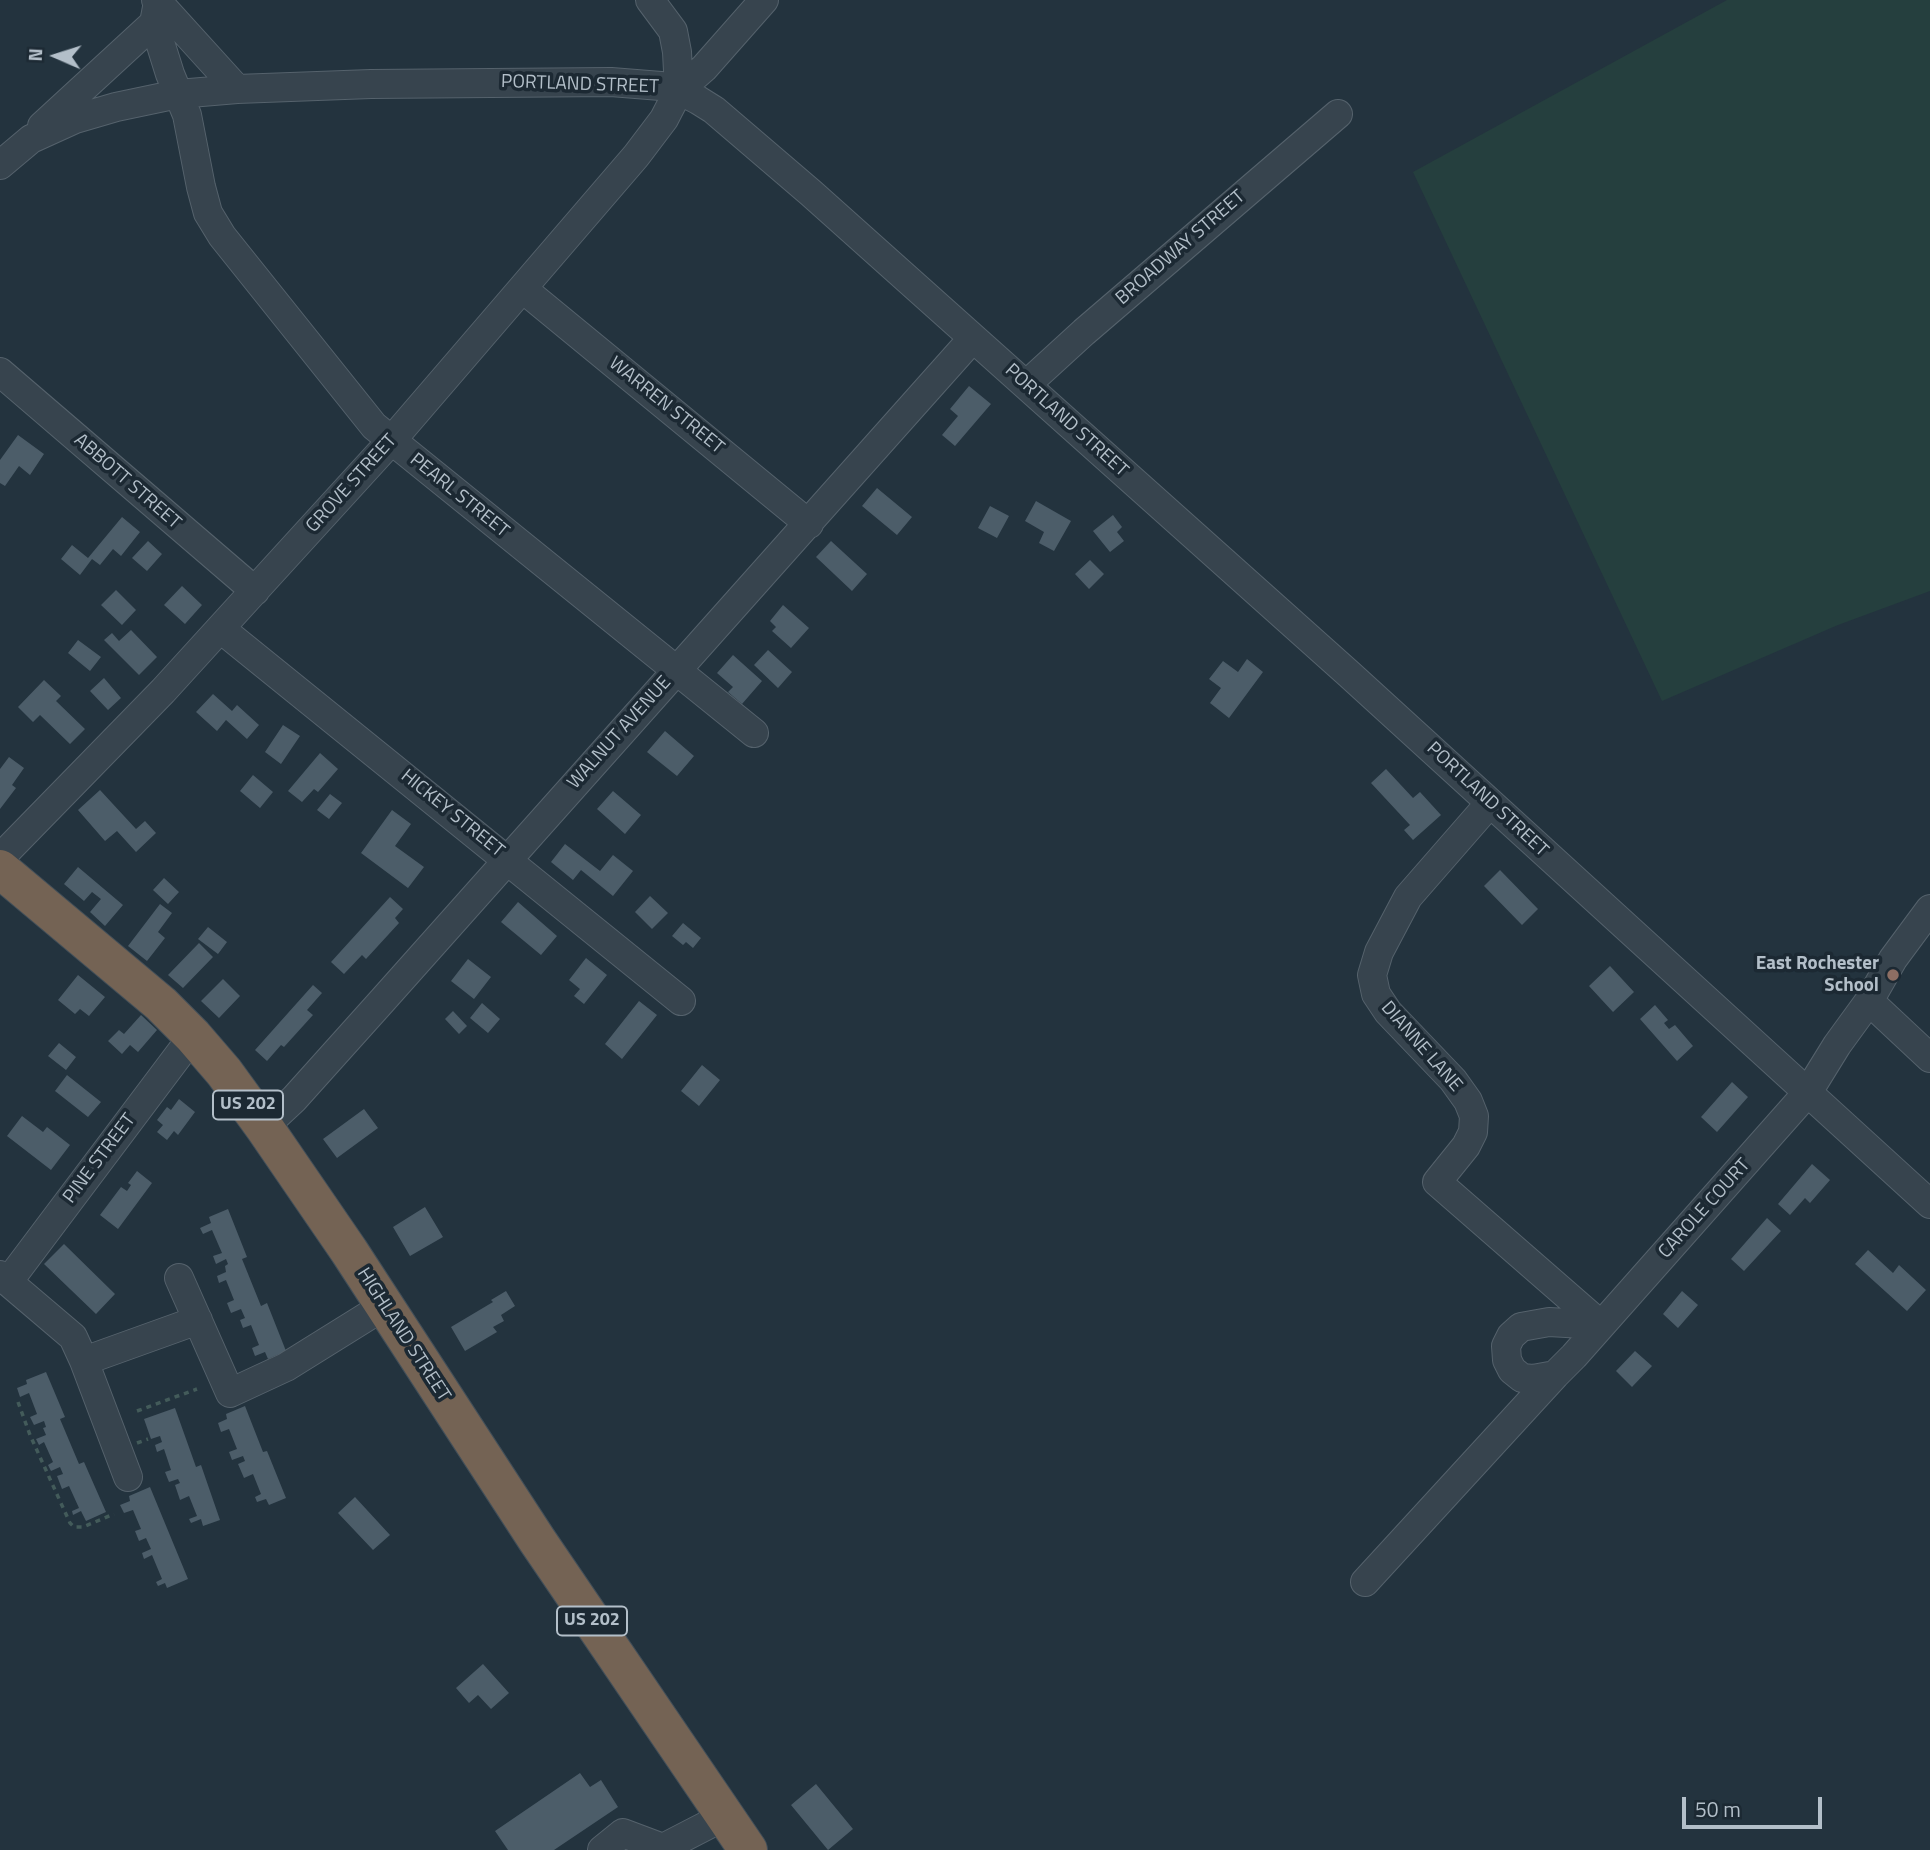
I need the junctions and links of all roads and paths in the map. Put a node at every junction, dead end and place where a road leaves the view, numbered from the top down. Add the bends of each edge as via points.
1 (650, 0) edge
2 (764, 0) edge
3 (156, 8) edge
4 (676, 41) junction
5 (712, 60) junction
6 (237, 89) junction
7 (679, 90) junction
8 (178, 94) junction
9 (1338, 114) dead end
10 (31, 139) junction
11 (0, 165) edge
12 (523, 289) junction
13 (973, 338) junction
14 (0, 372) edge
15 (1026, 385) junction
16 (391, 441) junction
17 (808, 523) junction
18 (255, 591) junction
19 (221, 629) junction
20 (676, 670) junction
21 (754, 733) dead end
22 (1490, 803) junction
23 (0, 858) edge
24 (507, 859) junction
25 (0, 869) edge
26 (1930, 909) edge
27 (681, 1001) dead end
28 (1869, 1001) junction
29 (193, 1036) junction
30 (1930, 1058) edge
31 (1808, 1092) junction
32 (264, 1127) junction
33 (1930, 1203) edge
34 (179, 1278) dead end
35 (4, 1279) edge
36 (384, 1306) junction
37 (198, 1320) junction
38 (1601, 1325) junction
39 (78, 1349) junction
40 (1555, 1375) junction
41 (197, 1389) dead end
42 (18, 1402) dead end
43 (137, 1411) dead end
44 (128, 1477) dead end
45 (114, 1514) dead end
46 (1365, 1582) dead end
47 (725, 1816) junction
48 (663, 1849) edge
49 (602, 1850) edge
50 (748, 1850) edge

1 - 4 street
2 - 5 street
3 - 6 street
3 - 8 street, PEARL STREET
3 - 10 street, PORTLAND STREET
4 - 5 street
4 - 7 street
5 - 7 street
6 - 7 street, PORTLAND STREET via 574,82 640,83
6 - 8 street, PORTLAND STREET
7 - 12 street, GROVE STREET via 636,156
7 - 13 street, PORTLAND STREET via 714,110
8 - 10 street, PORTLAND STREET via 95,112
8 - 16 street, PEARL STREET via 208,213 374,426
9 - 15 street, BROADWAY STREET
10 - 11 street, PORTLAND STREET
12 - 16 street, GROVE STREET
12 - 17 street, WARREN STREET
13 - 15 street, PORTLAND STREET
13 - 17 street, WALNUT AVENUE
14 - 18 street, ABBOTT STREET
15 - 22 street, PORTLAND STREET
16 - 18 street, GROVE STREET
16 - 20 street, PEARL STREET
17 - 20 street, WALNUT AVENUE
18 - 19 street, GROVE STREET
19 - 23 street, GROVE STREET
19 - 24 street, HICKEY STREET
20 - 21 street, PEARL STREET
20 - 24 street, WALNUT AVENUE
22 - 31 street, PORTLAND STREET
22 - 38 street, DIANNE LANE via 1408,897 1379,952 1372,975 1376,994 1454,1080 1474,1116 1466,1146 1437,1182
24 - 27 street, HICKEY STREET
24 - 32 street, WALNUT AVENUE
25 - 29 highway, HIGHLAND STREET / US 202
26 - 28 street, CAROLE COURT
28 - 30 street
28 - 31 street, CAROLE COURT
29 - 32 highway, HIGHLAND STREET / US 202
29 - 35 street, PINE STREET
31 - 33 street, PORTLAND STREET
31 - 38 street, CAROLE COURT
32 - 36 highway, HIGHLAND STREET / US 202
34 - 37 street
35 - 39 street
36 - 37 street via 286,1367 230,1393
36 - 47 highway, HIGHLAND STREET / US 202
37 - 39 street
38 - 40 street, CAROLE COURT
38 - 40 street via 1535,1323 1511,1336 1507,1360 1521,1378
39 - 44 street
40 - 46 street, CAROLE COURT
41 - 43 path
42 - 45 path via 70,1523 83,1527
47 - 48 street
47 - 50 highway, HIGHLAND STREET / US 202
48 - 49 street via 623,1833

